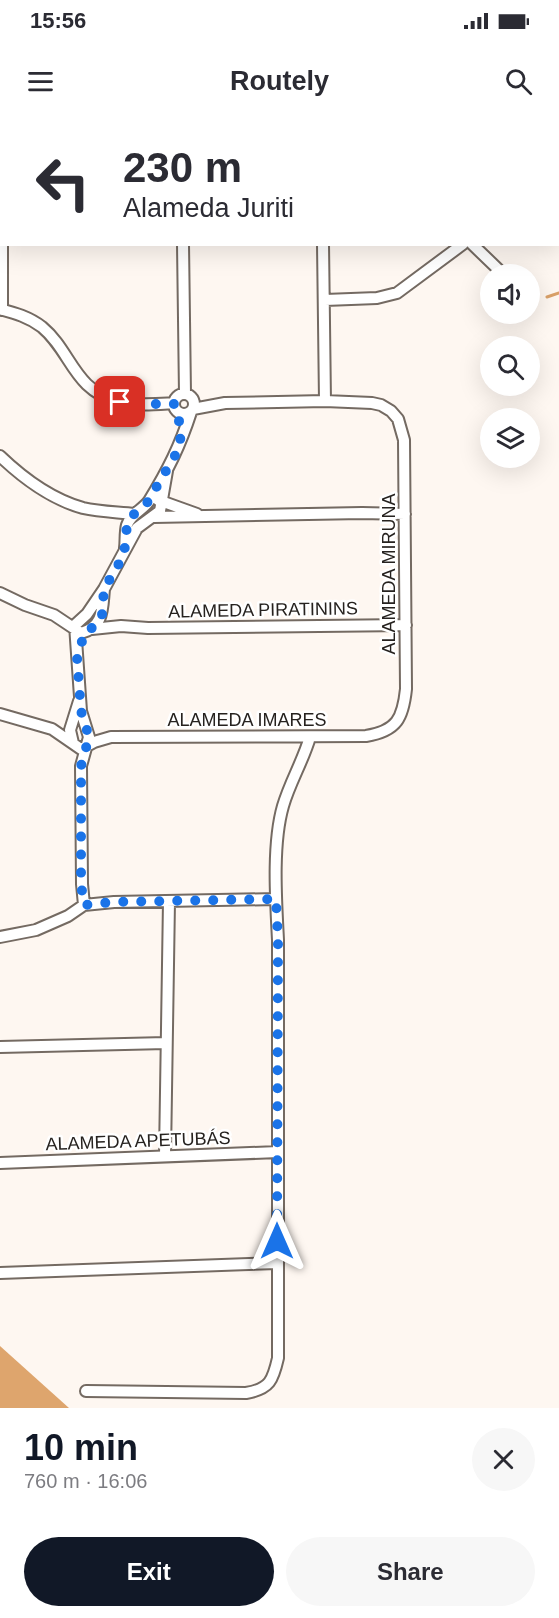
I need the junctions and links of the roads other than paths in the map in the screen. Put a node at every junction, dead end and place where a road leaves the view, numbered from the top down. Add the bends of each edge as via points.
1 (2, 246) edge
2 (183, 246) edge
3 (323, 246) edge
4 (460, 246) edge
5 (474, 246) edge
6 (493, 264) edge
7 (325, 300) junction
8 (1, 309) edge
9 (325, 401) junction
10 (191, 403) junction
11 (176, 408) junction
12 (180, 443) junction
13 (0, 456) edge
14 (167, 471) junction
15 (150, 498) junction
16 (163, 502) junction
17 (112, 512) junction
18 (135, 514) junction
19 (405, 514) junction
20 (203, 516) junction
21 (154, 517) junction
22 (132, 527) junction
23 (104, 589) junction
24 (0, 593) edge
25 (87, 614) junction
26 (54, 615) junction
27 (102, 615) junction
28 (121, 626) junction
29 (406, 626) junction
30 (84, 630) junction
31 (80, 698) junction
32 (0, 714) edge
33 (71, 723) junction
34 (86, 728) junction
35 (51, 729) junction
36 (383, 732) joint
37 (111, 737) junction
38 (310, 737) junction
39 (73, 744) junction
40 (88, 745) junction
41 (81, 766) junction
42 (276, 899) junction
43 (169, 901) junction
44 (84, 905) junction
45 (0, 936) edge
46 (166, 1043) junction
47 (0, 1047) edge
48 (278, 1152) junction
49 (165, 1155) junction
50 (0, 1163) edge
51 (277, 1263) junction
52 (0, 1273) edge
53 (86, 1391) dead end

1 - 8 street
2 - 10 street
3 - 7 street
4 - 7 street via 397,292 377,298
5 - 6 street
7 - 9 street
8 - 11 street via 44,329 80,379 107,397
9 - 10 street
9 - 19 street, ALAMEDA MIRUNA via 372,403 391,411 402,428 404,440
10 - 11 street via 184,414
10 - 11 street via 179,396
10 - 12 street
11 - 12 street
12 - 14 street
13 - 17 street via 18,474 66,502
14 - 15 street
14 - 16 street
15 - 16 street
15 - 18 street
16 - 20 street
16 - 21 street
17 - 18 street
17 - 22 street
18 - 22 street
19 - 20 street
19 - 29 street, ALAMEDA MIRUNA
20 - 21 street
21 - 22 street
22 - 23 street via 124,555
23 - 25 street
23 - 27 street
24 - 26 street
25 - 26 street
25 - 27 street
25 - 30 street via 76,623
26 - 30 street
27 - 28 street
27 - 30 street
28 - 29 street, ALAMEDA PIRATININS
28 - 30 street, ALAMEDA PIRATININS
29 - 36 street, ALAMEDA MIRUNA via 404,708 395,724
30 - 31 street via 77,657
31 - 33 street
31 - 34 street
32 - 35 street
33 - 34 street
33 - 35 street
33 - 39 street
34 - 37 street
34 - 40 street
35 - 39 street
36 - 38 street, ALAMEDA IMARES
37 - 38 street, ALAMEDA IMARES
37 - 40 street
38 - 42 street via 282,808
39 - 40 street via 81,749
39 - 41 street
40 - 41 street
41 - 44 street
42 - 43 street
42 - 48 street
43 - 44 street
43 - 46 street
44 - 45 street via 36,930
46 - 47 street
46 - 49 street
48 - 49 street, ALAMEDA APETUBÁS
48 - 51 street
49 - 50 street, ALAMEDA APETUBÁS
51 - 52 street
51 - 53 street via 278,1358 274,1376 263,1388 246,1393

